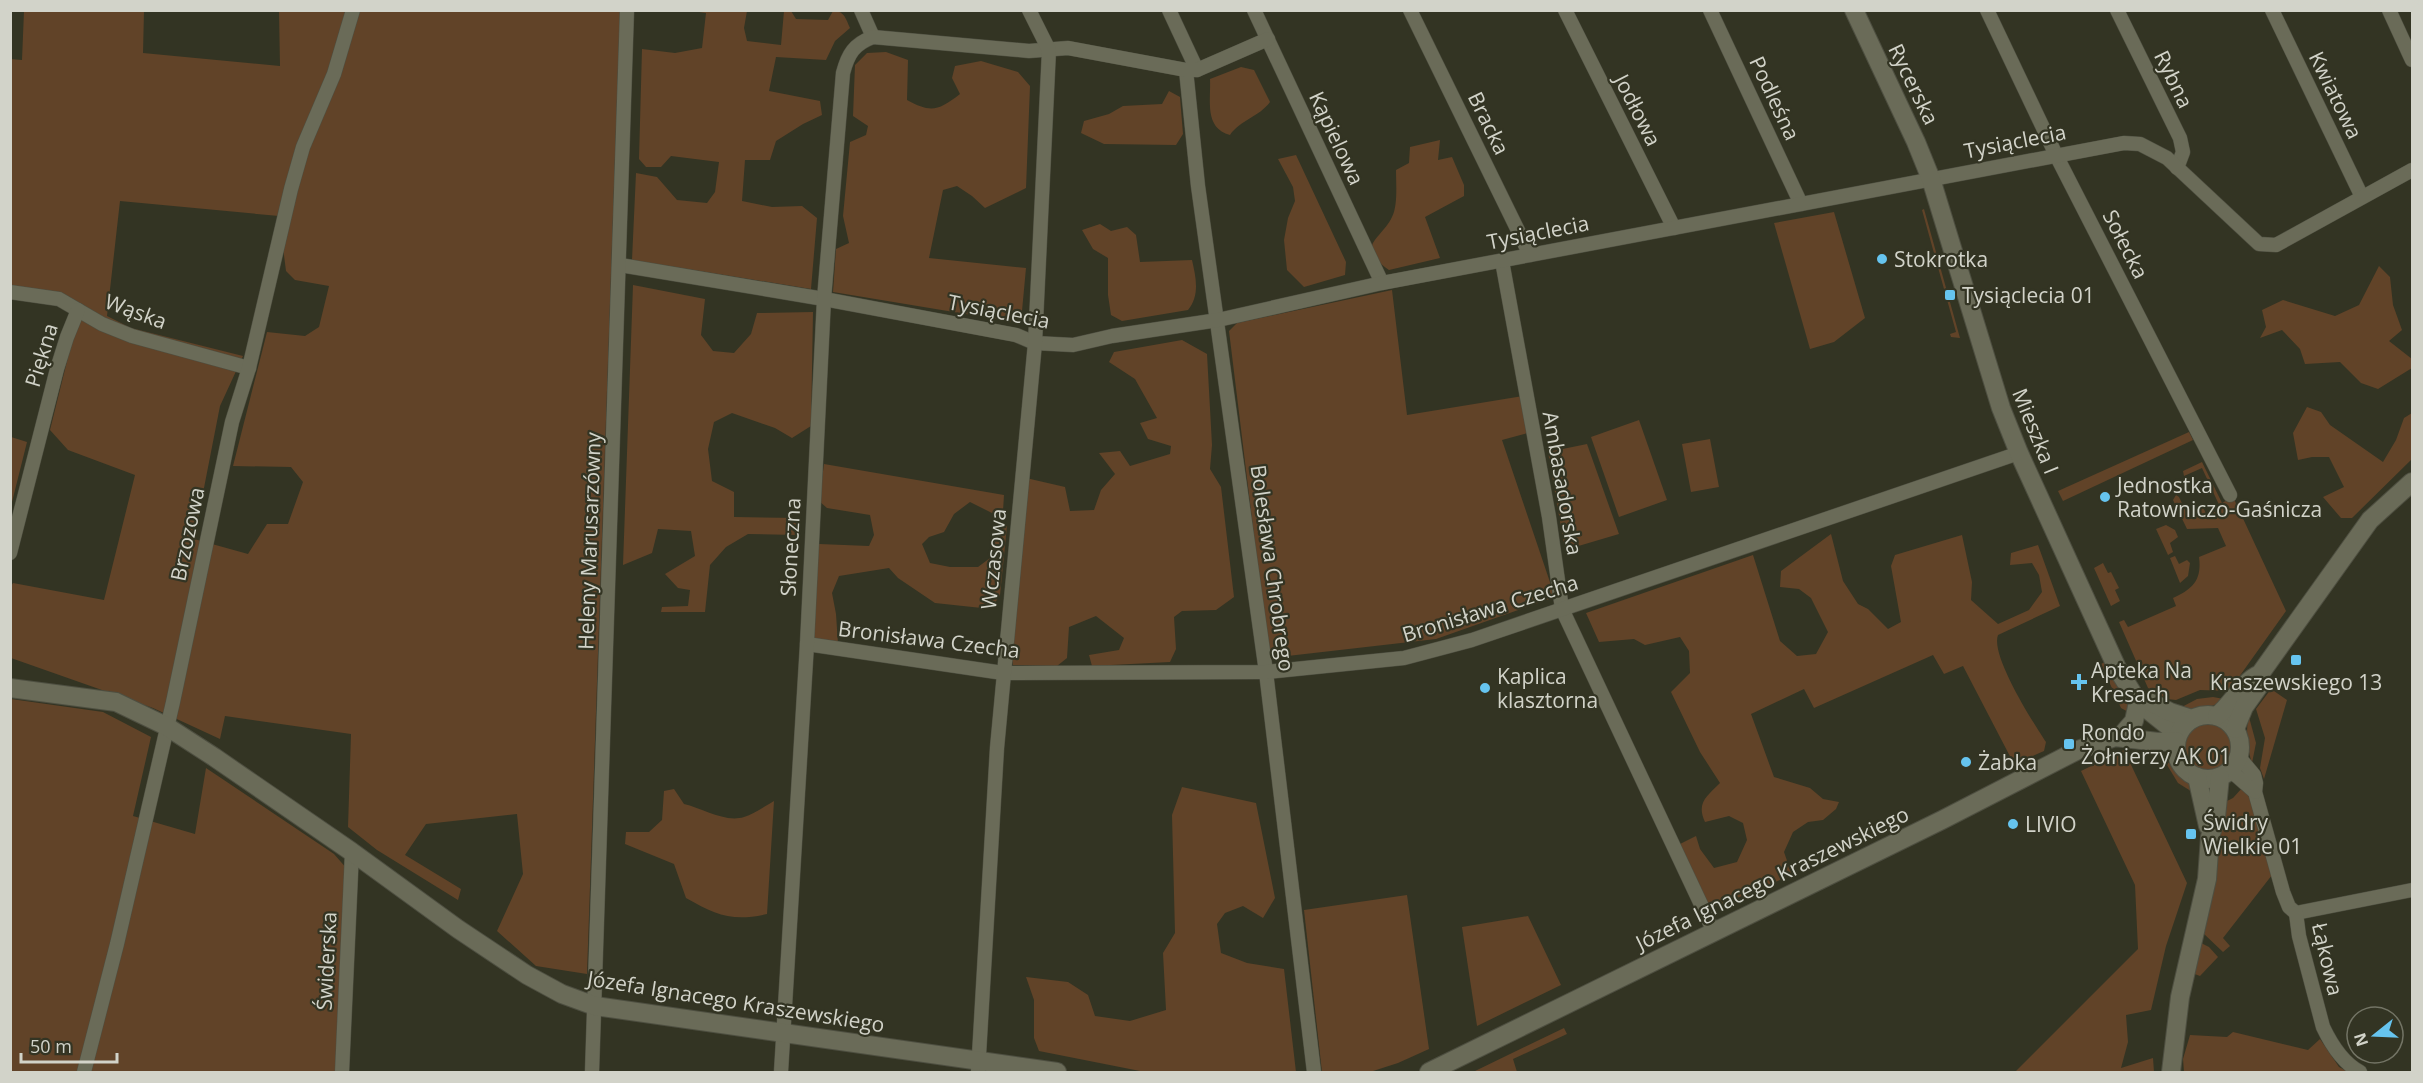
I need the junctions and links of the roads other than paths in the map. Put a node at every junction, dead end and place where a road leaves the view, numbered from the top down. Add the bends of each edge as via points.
1 (353, 10) edge
2 (627, 10) edge
3 (861, 10) edge
4 (1029, 10) edge
5 (1169, 10) edge
6 (1254, 10) edge
7 (1410, 10) edge
8 (1565, 10) edge
9 (1710, 10) edge
10 (1854, 10) edge
11 (1987, 10) edge
12 (2117, 10) edge
13 (2272, 10) edge
14 (2389, 10) edge
15 (873, 37) junction
16 (1268, 39) junction
17 (1049, 50) junction
18 (2412, 60) edge
19 (1192, 70) junction
20 (2056, 154) junction
21 (2177, 168) junction
22 (2412, 170) edge
23 (1931, 179) junction
24 (2362, 197) junction
25 (1801, 204) junction
26 (1674, 228) junction
27 (1530, 255) junction
28 (1502, 261) junction
29 (620, 266) junction
30 (1382, 283) junction
31 (10, 292) edge
32 (824, 299) junction
33 (78, 310) junction
34 (1218, 320) junction
35 (1035, 343) junction
36 (249, 368) junction
37 (2019, 453) junction
38 (2412, 482) edge
39 (2230, 495) dead end
40 (10, 553) edge
41 (1562, 609) junction
42 (807, 644) junction
43 (1266, 672) junction
44 (1003, 673) junction
45 (2260, 674) junction
46 (10, 688) edge
47 (2134, 695) junction
48 (2217, 716) junction
49 (2192, 719) junction
50 (166, 726) junction
51 (2235, 729) junction
52 (2177, 737) junction
53 (2129, 739) junction
54 (2179, 761) junction
55 (2230, 768) junction
56 (2197, 777) junction
57 (2210, 837) junction
58 (352, 852) junction
59 (2412, 890) edge
60 (2296, 913) junction
61 (1714, 932) junction
62 (595, 1006) junction
63 (783, 1033) junction
64 (979, 1067) edge
65 (84, 1072) edge
66 (342, 1072) edge
67 (592, 1072) edge
68 (781, 1072) edge
69 (1057, 1072) edge
70 (1314, 1072) edge
71 (1429, 1072) edge
72 (2171, 1072) edge
73 (2360, 1072) edge

1 - 36 street, Brzozowa via 334,74 303,147
2 - 29 street, Heleny Marusarzówny
3 - 15 street
4 - 17 street
5 - 19 street, Bolesława Chrobrego
6 - 16 street, Kąpielowa
7 - 27 street, Bracka
8 - 26 street, Jodłowa
9 - 25 street, Podleśna
10 - 23 street, Rycerska
11 - 20 street, Sołecka
12 - 21 street, Rybna via 2180,138 2183,152
13 - 24 street, Kwiatowa
14 - 18 street
15 - 17 street
15 - 32 street, Słoneczna via 847,56 843,72
16 - 19 street
16 - 30 street, Kąpielowa
17 - 19 street via 1068,48
17 - 35 street, Wczasowa
19 - 34 street, Bolesława Chrobrego via 1197,186
20 - 21 street, Tysiąclecia via 2140,144
20 - 23 street, Tysiąclecia
20 - 39 street, Sołecka
21 - 24 street, Tysiąclecia via 2259,244 2268,246
22 - 24 street, Tysiąclecia
23 - 25 street, Tysiąclecia
23 - 37 street, Mieszka I via 2001,408
25 - 26 street, Tysiąclecia
26 - 27 street, Tysiąclecia
27 - 28 street, Tysiąclecia
28 - 30 street, Tysiąclecia
28 - 41 street, Ambasadorska
29 - 32 street, Tysiąclecia
29 - 62 street, Heleny Marusarzówny
30 - 34 street, Tysiąclecia
31 - 33 street, Wąska via 59,298
32 - 35 street, Tysiąclecia via 1016,335
32 - 42 street, Słoneczna
33 - 36 street, Wąska via 132,336
33 - 40 street, Piękna via 57,369
34 - 35 street, Tysiąclecia via 1074,345
34 - 43 street, Bolesława Chrobrego
35 - 44 street, Wczasowa
36 - 50 street, Brzozowa via 232,422
37 - 41 street, Bronisława Czecha
37 - 47 street, Mieszka I via 2117,668
38 - 45 street via 2370,520
41 - 43 street, Bronisława Czecha via 1404,658
41 - 61 street, Ambasadorska
42 - 44 street, Bronisława Czecha
42 - 63 street, Słoneczna
43 - 44 street, Bronisława Czecha
43 - 70 street, Bolesława Chrobrego
44 - 64 street, Wczasowa
45 - 48 street via 2251,678
45 - 51 street via 2260,684
46 - 50 street, Józefa Ignacego Kraszewskiego via 116,702
47 - 49 street, Mieszka I
47 - 52 street, Mieszka I
47 - 53 street
48 - 49 street
48 - 51 street
49 - 52 street
50 - 58 street, Józefa Ignacego Kraszewskiego
50 - 65 street, Brzozowa
51 - 55 street via 2240,740
52 - 53 street, Józefa Ignacego Kraszewskiego
52 - 54 street
53 - 54 street
53 - 61 street, Józefa Ignacego Kraszewskiego via 2106,739 2078,750
54 - 56 street
55 - 56 street via 2210,779
55 - 57 street
55 - 60 street, Łąkowa via 2255,792 2286,903
56 - 57 street
57 - 72 street via 2207,879 2180,997
58 - 62 street, Józefa Ignacego Kraszewskiego via 527,975
58 - 66 street, Świderska
59 - 60 street, Łąkowa
60 - 73 street, Łąkowa via 2323,1027 2329,1041
61 - 71 street, Józefa Ignacego Kraszewskiego
62 - 63 street, Józefa Ignacego Kraszewskiego
62 - 67 street, Heleny Marusarzówny
63 - 64 street, Józefa Ignacego Kraszewskiego
63 - 68 street, Słoneczna
64 - 69 street, Józefa Ignacego Kraszewskiego

